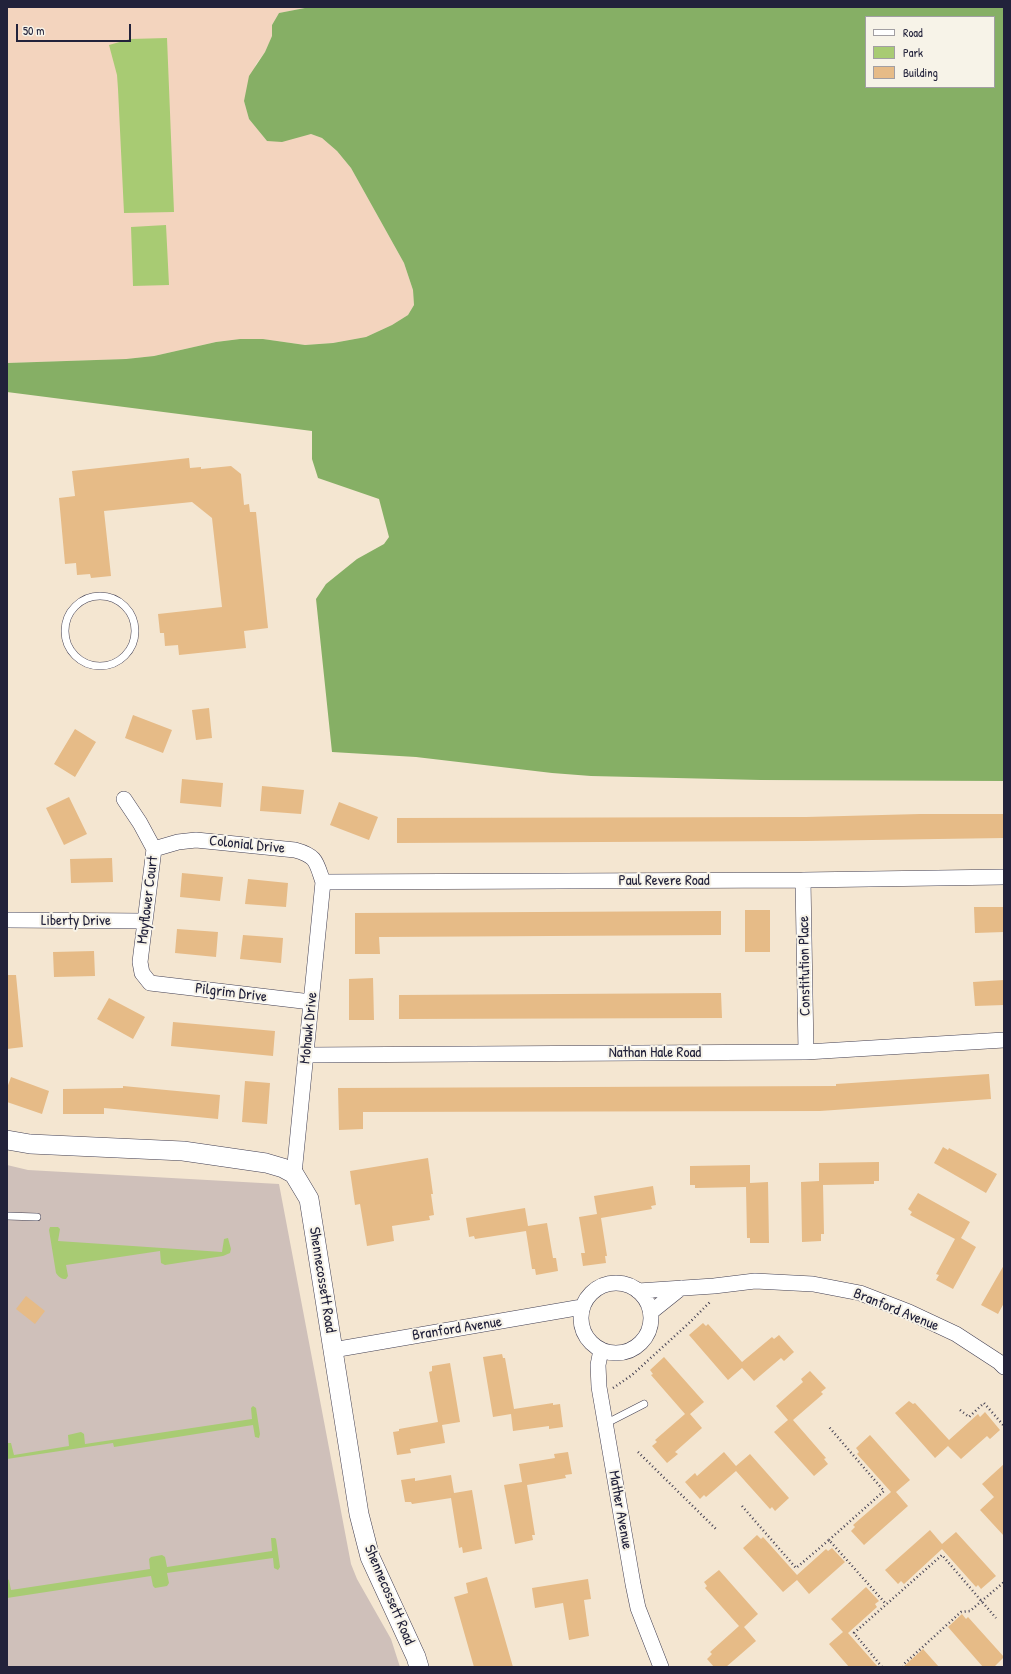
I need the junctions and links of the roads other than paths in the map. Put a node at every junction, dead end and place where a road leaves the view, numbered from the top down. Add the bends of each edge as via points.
1 (114, 599) joint
2 (124, 799) dead end
3 (154, 849) junction
4 (1004, 877) edge
5 (803, 880) junction
6 (323, 882) junction
7 (7, 920) edge
8 (144, 921) junction
9 (150, 983) joint
10 (311, 1002) junction
11 (1004, 1040) edge
12 (806, 1052) junction
13 (306, 1055) junction
14 (7, 1140) edge
15 (294, 1174) junction
16 (7, 1216) edge
17 (37, 1217) dead end
18 (681, 1288) junction
19 (638, 1290) junction
20 (582, 1307) junction
21 (651, 1312) junction
22 (333, 1350) junction
23 (602, 1350) junction
24 (1004, 1367) edge
25 (644, 1404) dead end
26 (605, 1424) junction
27 (419, 1667) edge
28 (661, 1667) edge

1 - 1 lane via 104,596 82,601 67,619 67,643 82,661 93,666 117,662 126,655 136,635 131,613
2 - 3 street, Mayflower Court
3 - 6 street, Colonial Drive via 196,840 295,850 306,853 315,860
3 - 8 street, Mayflower Court
4 - 5 street, Paul Revere Road
5 - 6 street, Paul Revere Road
5 - 12 street, Constitution Place
6 - 10 street, Mohawk Drive
7 - 8 street, Liberty Drive
8 - 9 street, Mayflower Court via 140,962 142,973
9 - 10 street, Pilgrim Drive
10 - 13 street, Mohawk Drive
11 - 12 street, Nathan Hale Road
12 - 13 street, Nathan Hale Road
13 - 15 street, Mohawk Drive
14 - 15 street via 30,1144 183,1151 266,1163
15 - 22 street, Shennecossett Road via 309,1199
16 - 17 lane
18 - 19 street, Branford Avenue
18 - 21 street
18 - 24 street, Branford Avenue via 755,1280 813,1284 860,1293 956,1334
19 - 20 street via 616,1283 604,1285 593,1291
19 - 21 street via 644,1296
20 - 22 street, Branford Avenue
20 - 23 street via 580,1314 585,1334
21 - 23 street via 648,1333 633,1349 612,1353
22 - 27 street, Shennecossett Road via 359,1514 370,1557
23 - 26 street, Mather Avenue via 598,1365
25 - 26 lane
26 - 28 street, Mather Avenue via 638,1608

